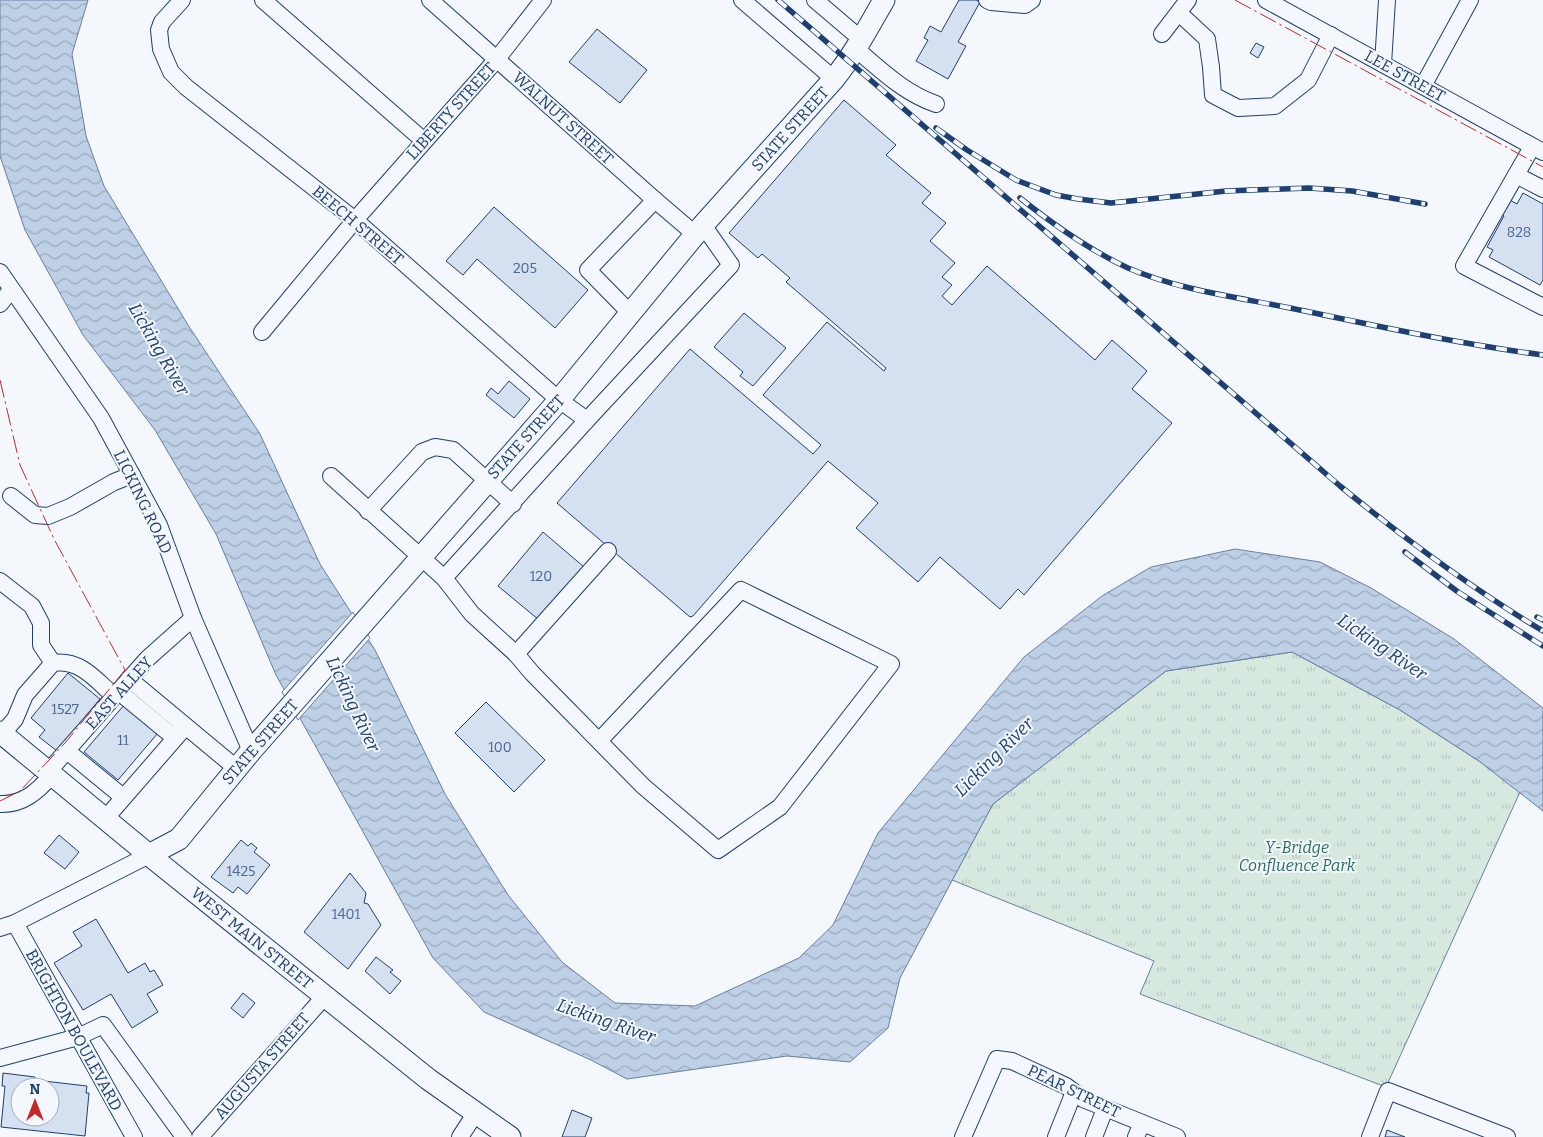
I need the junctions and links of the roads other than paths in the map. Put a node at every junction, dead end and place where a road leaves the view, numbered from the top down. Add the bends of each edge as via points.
1 (182, 0) edge
2 (263, 0) edge
3 (430, 0) edge
4 (544, 0) edge
5 (742, 0) edge
6 (815, 0) edge
7 (884, 0) edge
8 (987, 0) edge
9 (1032, 0) edge
10 (1266, 0) edge
11 (1387, 0) edge
12 (1470, 0) edge
13 (1183, 7) edge
14 (1162, 34) dead end
15 (1331, 35) junction
16 (859, 44) junction
17 (497, 59) junction
18 (1383, 64) junction
19 (834, 79) junction
20 (1423, 86) junction
21 (936, 104) dead end
22 (424, 141) junction
23 (1538, 149) edge
24 (1516, 175) junction
25 (1543, 189) edge
26 (654, 200) junction
27 (355, 220) junction
28 (700, 230) junction
29 (0, 272) edge
30 (11, 290) junction
31 (0, 304) edge
32 (1543, 307) edge
33 (631, 314) junction
34 (262, 332) dead end
35 (559, 400) junction
36 (587, 420) junction
37 (132, 475) junction
38 (330, 476) dead end
39 (487, 481) junction
40 (11, 496) dead end
41 (512, 504) junction
42 (368, 511) junction
43 (608, 551) dead end
44 (420, 558) junction
45 (444, 578) junction
46 (0, 581) edge
47 (193, 618) junction
48 (516, 654) junction
49 (53, 663) junction
50 (121, 689) junction
51 (180, 732) junction
52 (1, 733) edge
53 (599, 741) junction
54 (257, 744) junction
55 (67, 751) junction
56 (236, 768) junction
57 (50, 774) junction
58 (123, 797) junction
59 (0, 804) edge
60 (105, 818) junction
61 (149, 855) junction
62 (8, 925) edge
63 (325, 996) junction
64 (78, 1037) junction
65 (0, 1058) edge
66 (1074, 1092) junction
67 (1105, 1109) junction
68 (475, 1114) junction
69 (1139, 1130) edge
70 (134, 1137) edge
71 (184, 1137) edge
72 (200, 1137) edge
73 (460, 1137) edge
74 (510, 1137) edge
75 (963, 1137) edge
76 (1056, 1137) edge
77 (1094, 1137) edge
78 (1177, 1137) edge
79 (1370, 1137) edge
80 (1507, 1137) edge

1 - 27 street, BEECH STREET via 159,30 161,49 172,72 186,87
2 - 22 street
3 - 17 street, WALNUT STREET
4 - 17 street, LIBERTY STREET
5 - 19 street
6 - 16 street
7 - 16 main road, STATE STREET
8 - 9 street via 1025,4
10 - 15 street, LEE STREET
11 - 18 street
12 - 20 street
13 - 14 street
13 - 15 street via 1207,39 1213,95 1238,108 1274,106 1308,80
15 - 18 street, LEE STREET
16 - 19 main road, STATE STREET
16 - 21 street via 894,82 920,99
17 - 22 street, LIBERTY STREET
17 - 26 street, WALNUT STREET
18 - 20 street, LEE STREET
19 - 28 main road, STATE STREET
20 - 23 street, LEE STREET
22 - 27 street, LIBERTY STREET
23 - 24 street
24 - 25 street
24 - 32 street via 1464,266
26 - 28 street, WALNUT STREET
26 - 33 street via 588,270
27 - 34 street, LIBERTY STREET
27 - 35 street, BEECH STREET
28 - 33 main road, STATE STREET
28 - 36 street, WALNUT STREET via 731,265
29 - 30 street, LICKING ROAD
30 - 31 street
30 - 37 street, LICKING ROAD via 102,418
33 - 35 main road, STATE STREET
35 - 36 street, BEECH STREET
35 - 39 main road, STATE STREET
36 - 41 street
37 - 40 street via 48,516 35,515
37 - 47 street, LICKING ROAD via 159,525
38 - 42 street
39 - 41 street
39 - 42 street via 453,450 435,447 422,452
39 - 44 main road, STATE STREET
41 - 45 street
42 - 44 street
43 - 48 street
44 - 45 street
44 - 54 main road, STATE STREET
45 - 48 street via 472,614
46 - 49 street via 32,606 41,623 41,645
47 - 50 street, EAST ALLEY via 147,659
47 - 54 street, LICKING ROAD
48 - 53 street
49 - 50 street via 64,661 78,665
49 - 52 street via 25,695 15,719
50 - 51 street
50 - 55 street, EAST ALLEY
51 - 56 street
51 - 58 street
52 - 57 main road, WEST MAIN STREET
53 - 53 street via 643,786 718,850 780,807 891,664 741,590
54 - 56 main road, STATE STREET
55 - 57 street, EAST ALLEY
55 - 58 street
56 - 61 main road, STATE STREET via 179,839
57 - 59 street, EAST ALLEY via 37,792 25,799
57 - 60 main road, WEST MAIN STREET
58 - 60 street
60 - 61 main road, WEST MAIN STREET
61 - 62 street
61 - 63 main road, WEST MAIN STREET
62 - 64 street, BRIGHTON BOULEVARD
63 - 68 main road, WEST MAIN STREET
63 - 72 street, AUGUSTA STREET
64 - 65 street
64 - 70 street, BRIGHTON BOULEVARD
64 - 71 street via 103,1025
66 - 67 street, PEAR STREET
66 - 75 street, PEAR STREET via 1012,1061 997,1059
66 - 76 street
67 - 69 street, PEAR STREET
67 - 77 street
68 - 73 street
68 - 74 main road, WEST MAIN STREET
69 - 78 street, PEAR STREET
79 - 80 street via 1388,1091

